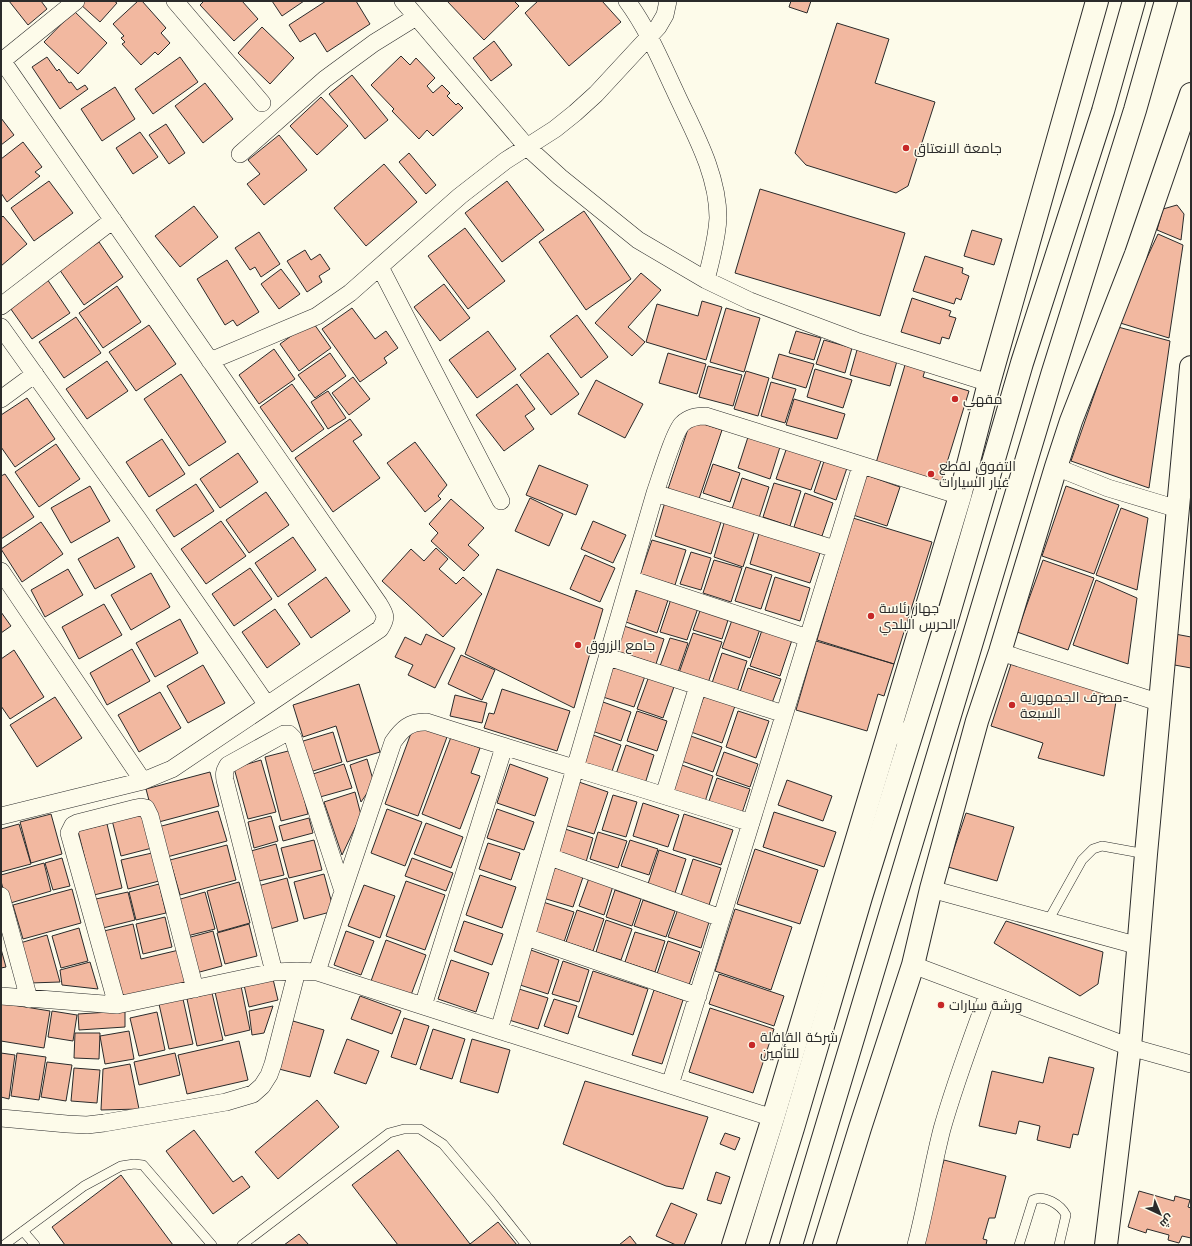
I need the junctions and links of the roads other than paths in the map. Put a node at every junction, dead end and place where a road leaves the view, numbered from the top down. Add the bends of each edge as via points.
1 (76, 1) edge
2 (175, 1) edge
3 (403, 1) edge
4 (668, 1) edge
5 (1097, 1) edge
6 (1134, 1) edge
7 (1166, 1) edge
8 (635, 4) edge
9 (416, 17) junction
10 (650, 37) junction
11 (1, 60) edge
12 (1191, 94) edge
13 (262, 103) dead end
14 (1183, 119) junction
15 (1191, 144) edge
16 (527, 147) junction
17 (240, 154) dead end
18 (113, 220) junction
19 (380, 267) junction
20 (706, 280) junction
21 (1, 306) edge
22 (1, 327) edge
23 (210, 361) junction
24 (1191, 367) edge
25 (35, 374) junction
26 (989, 383) junction
27 (1, 399) edge
28 (861, 466) junction
29 (1056, 467) junction
30 (655, 493) junction
31 (960, 496) junction
32 (501, 501) dead end
33 (1178, 509) junction
34 (835, 549) junction
35 (1, 570) edge
36 (630, 579) junction
37 (924, 613) junction
38 (948, 620) junction
39 (808, 638) junction
40 (1000, 652) junction
41 (608, 657) junction
42 (698, 686) junction
43 (1161, 703) junction
44 (267, 705) junction
45 (784, 714) junction
46 (890, 730) junction
47 (911, 736) junction
48 (504, 747) junction
49 (575, 769) junction
50 (143, 781) junction
51 (664, 795) junction
52 (1, 816) edge
53 (751, 823) junction
54 (1146, 854) junction
55 (550, 857) junction
56 (931, 889) junction
57 (342, 891) junction
58 (1, 896) edge
59 (721, 918) junction
60 (1048, 921) junction
61 (526, 937) junction
62 (1139, 946) junction
63 (913, 965) junction
64 (298, 971) junction
65 (274, 972) junction
66 (317, 972) junction
67 (195, 989) junction
68 (988, 994) junction
69 (1, 996) edge
70 (698, 996) junction
71 (29, 999) junction
72 (117, 1005) junction
73 (423, 1006) junction
74 (499, 1030) junction
75 (1130, 1047) junction
76 (1191, 1064) edge
77 (670, 1085) junction
78 (1, 1118) edge
79 (773, 1118) junction
80 (23, 1230) junction
81 (1111, 1244) edge
82 (4, 1245) edge
83 (35, 1245) edge
84 (212, 1245) edge
85 (242, 1245) edge
86 (526, 1245) edge
87 (733, 1245) edge
88 (757, 1245) edge
89 (791, 1245) edge
90 (824, 1245) edge
91 (916, 1245) edge
92 (1019, 1245) edge
93 (1059, 1245) edge

1 - 11 street
2 - 13 street
3 - 9 street
4 - 10 street via 665,15
5 - 26 main road
6 - 38 main road via 1103,111 1022,363
7 - 89 main road
8 - 10 street
9 - 16 street
9 - 17 street via 374,43 325,79
10 - 16 street via 575,113
10 - 20 street via 706,158 714,188 718,217 715,245
11 - 18 street
12 - 14 main road
14 - 15 main road
14 - 29 main road via 1136,254 1071,421
16 - 19 street via 460,196
16 - 20 street via 638,240
18 - 21 street
18 - 23 street
19 - 23 street via 350,293 317,316
19 - 32 street
20 - 26 street via 750,301 856,341
22 - 25 street
23 - 44 street via 384,612 385,621 380,630
24 - 33 main road
25 - 27 street
25 - 44 street
26 - 31 main road
28 - 30 street via 706,416 697,416 682,424 677,432
28 - 31 street
28 - 34 street
29 - 33 street via 1115,490
29 - 40 main road
30 - 34 street
30 - 36 street
31 - 37 main road
33 - 43 main road
34 - 39 street
35 - 50 street
36 - 39 street
36 - 41 street
37 - 38 main road
37 - 46 main road
38 - 47 main road
39 - 45 street
40 - 43 street
40 - 56 main road via 977,721
41 - 42 street
41 - 49 street
42 - 45 street
42 - 51 street
43 - 54 main road
44 - 50 street via 172,768
45 - 53 street
46 - 47 main road
46 - 79 main road
47 - 88 main road
48 - 49 street
48 - 57 street via 427,722 418,722 400,732 393,742
48 - 73 street
49 - 51 street
49 - 55 street
50 - 52 street
51 - 53 street
53 - 59 street
54 - 60 lane via 1102,846 1093,849 1082,860
54 - 62 main road
55 - 59 street
55 - 61 street
56 - 60 street
56 - 63 main road
57 - 65 street via 293,738 289,734 279,736 228,766 225,769 225,780
57 - 66 street
58 - 71 street
59 - 70 street
60 - 62 street
61 - 70 street
61 - 74 street
62 - 75 main road
63 - 68 street
63 - 90 main road
64 - 65 street
64 - 66 street
64 - 78 street via 273,1064 262,1086 253,1094 226,1102 104,1123 66,1124
65 - 67 street
66 - 73 street
67 - 72 street
67 - 72 street via 150,816 146,808 136,808 77,823 70,828 69,833
68 - 75 street
68 - 91 street via 942,1130
69 - 71 street
70 - 77 street
71 - 72 street
73 - 74 street
74 - 77 street
75 - 76 street
75 - 81 main road
77 - 79 street
79 - 87 main road
80 - 82 lane
80 - 83 lane
80 - 84 lane via 84,1186 121,1166 134,1164 143,1165
85 - 86 lane via 389,1133 404,1129 420,1129 443,1144
92 - 93 lane via 1033,1200 1038,1197 1061,1207 1066,1215

